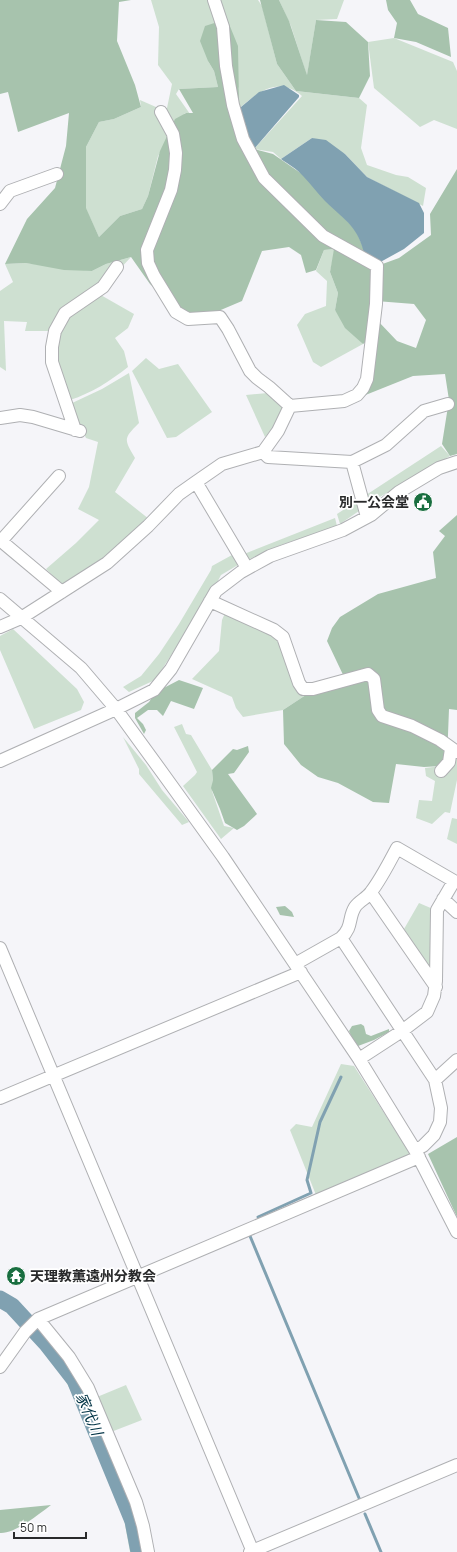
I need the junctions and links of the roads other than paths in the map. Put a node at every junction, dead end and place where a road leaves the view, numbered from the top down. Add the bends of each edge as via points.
1 (214, 0) edge
2 (161, 112) dead end
3 (57, 174) dead end
4 (0, 204) edge
5 (118, 267) dead end
6 (448, 404) dead end
7 (290, 406) junction
8 (0, 418) edge
9 (263, 452) junction
10 (352, 462) junction
11 (457, 462) edge
12 (59, 476) dead end
13 (196, 482) junction
14 (367, 517) junction
15 (1, 541) edge
16 (247, 568) junction
17 (62, 592) junction
18 (0, 599) edge
19 (210, 601) junction
20 (21, 618) junction
21 (0, 627) edge
22 (116, 709) junction
23 (454, 750) edge
24 (0, 761) edge
25 (441, 771) dead end
26 (371, 893) junction
27 (443, 900) junction
28 (457, 912) edge
29 (341, 938) junction
30 (0, 948) edge
31 (298, 968) junction
32 (436, 987) junction
33 (402, 1031) junction
34 (359, 1059) junction
35 (457, 1060) edge
36 (53, 1075) junction
37 (435, 1080) junction
38 (0, 1098) edge
39 (417, 1153) junction
40 (457, 1232) edge
41 (137, 1276) junction
42 (36, 1321) junction
43 (0, 1367) edge
44 (457, 1465) edge
45 (148, 1552) edge
46 (252, 1552) edge

1 - 7 street via 223,27 233,105 243,139 264,178 323,236 377,266 376,304 367,379 363,388 357,395 344,401
2 - 7 street via 173,134 175,170 171,190 148,250 151,270 176,312 188,319 220,317 250,371
3 - 4 street via 10,191
5 - 8 street via 103,287 65,313 55,331 52,362 78,431 33,416
6 - 10 street via 424,411 386,445
7 - 9 street via 278,431
9 - 10 street via 268,457
9 - 13 street via 222,464
10 - 14 street
11 - 14 street via 439,468 399,492
12 - 15 street
13 - 16 street
13 - 17 street via 179,494 107,563
14 - 16 street via 343,530 270,556
15 - 17 street
16 - 19 street via 216,591
17 - 20 street
18 - 20 street
19 - 22 street via 171,669 154,690
19 - 23 street via 274,630 283,637 303,689 313,689 368,674 374,679 378,710 382,716 412,726
20 - 21 street
20 - 22 street via 80,668
22 - 24 street
22 - 31 street via 214,844
23 - 25 street via 449,762
26 - 27 street via 397,848 454,881
26 - 29 street via 356,906 350,927
26 - 32 street
27 - 28 street
27 - 32 street via 438,910
29 - 31 street
29 - 33 street
30 - 36 street
31 - 34 street
31 - 36 street
32 - 33 street via 427,1012
33 - 34 street
33 - 37 street
34 - 39 street
35 - 37 street
36 - 38 street
36 - 41 street
37 - 39 street via 441,1108 440,1122 434,1135
39 - 40 street
39 - 41 street via 259,1226
41 - 42 street
41 - 46 street
42 - 43 street
42 - 45 street via 69,1357 88,1388 136,1502
44 - 46 street

